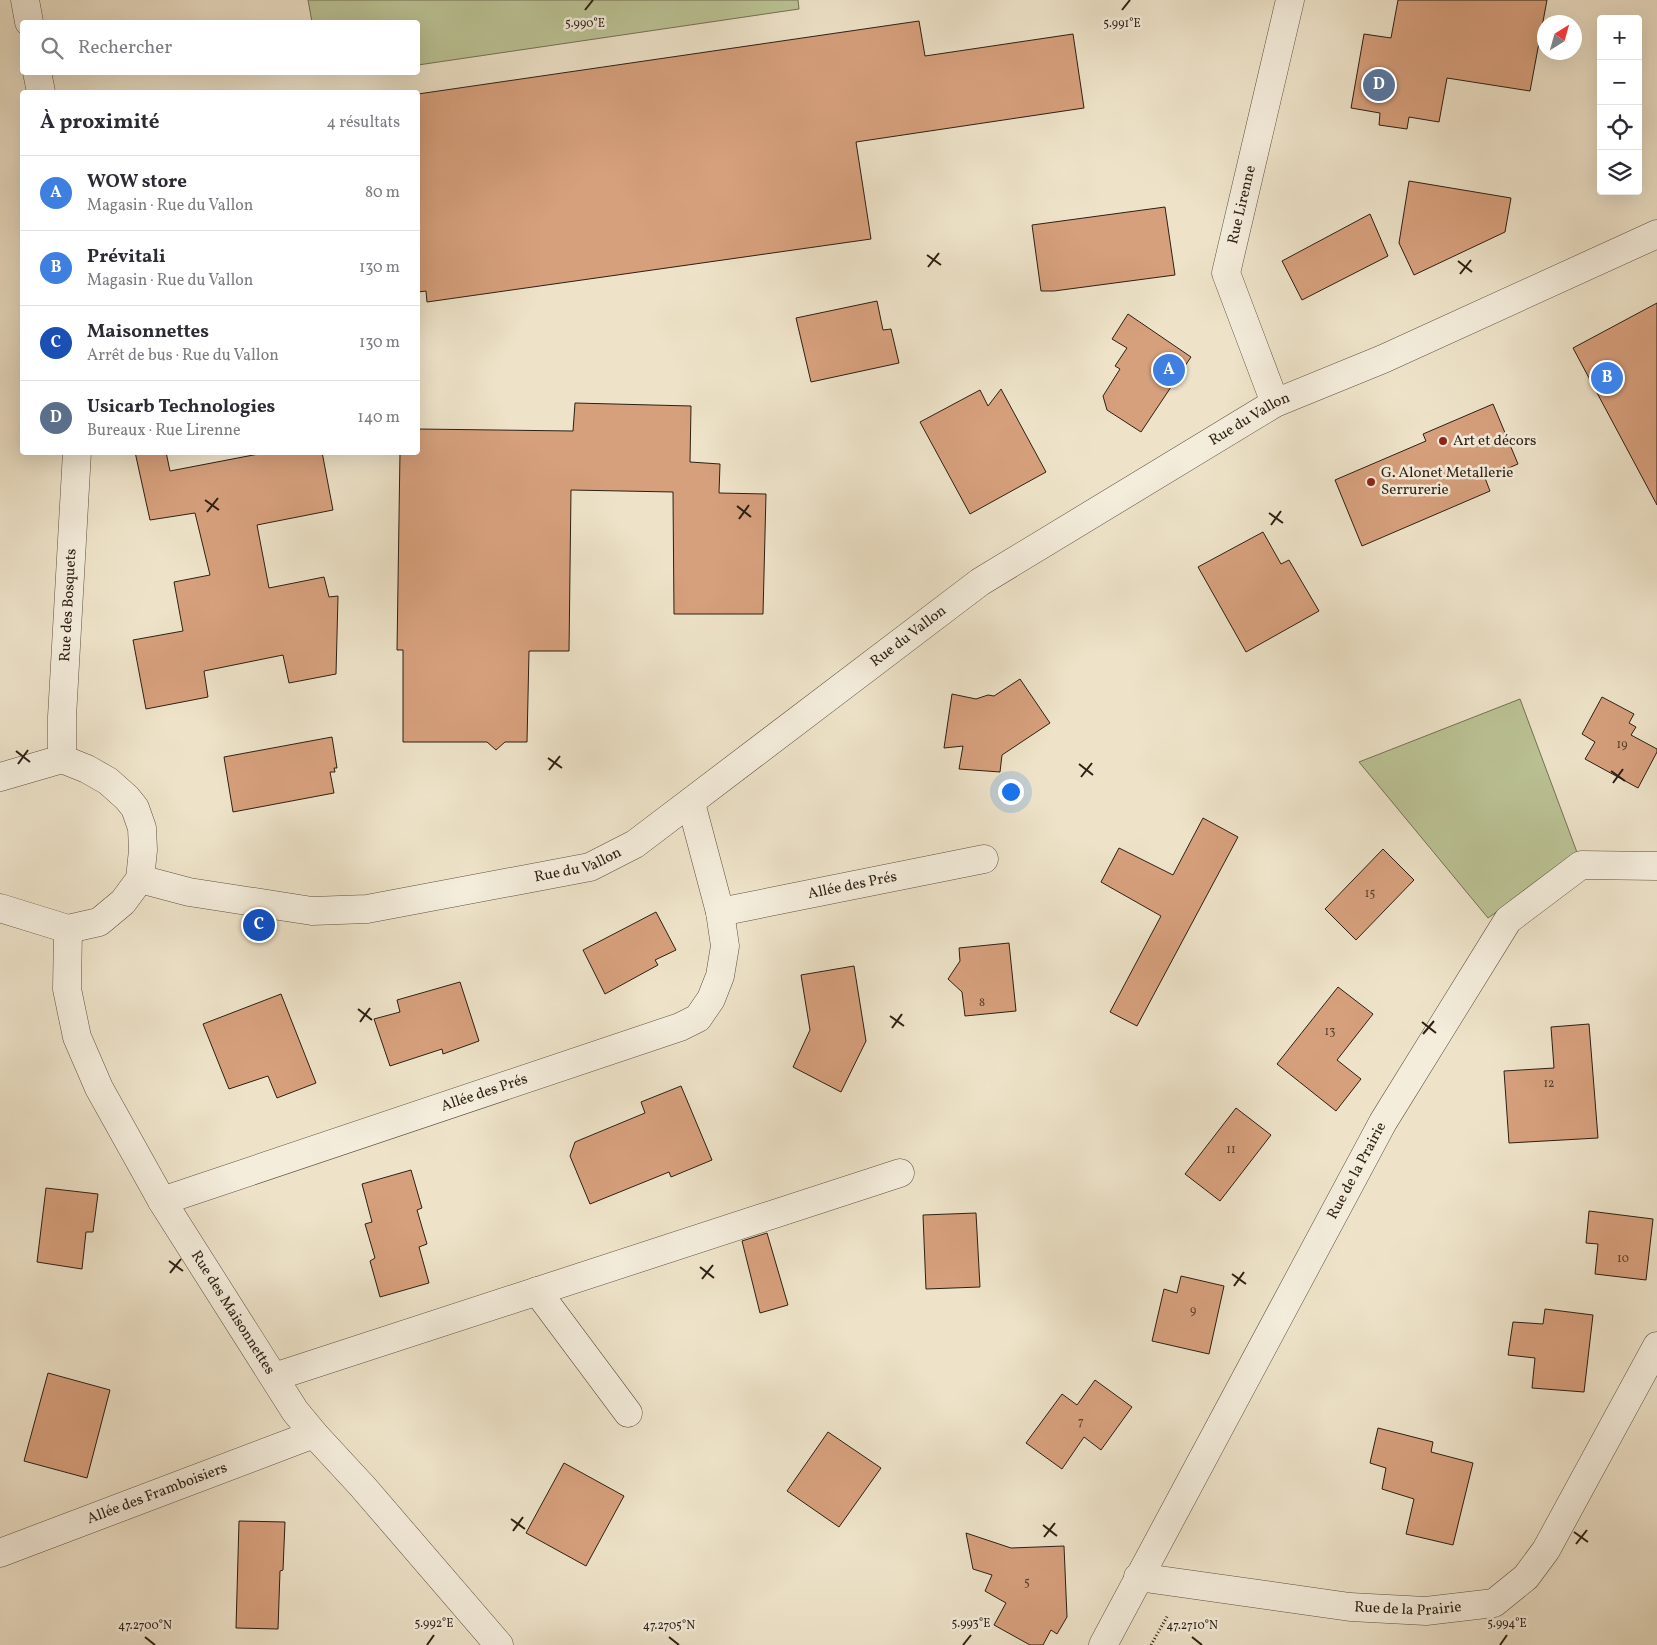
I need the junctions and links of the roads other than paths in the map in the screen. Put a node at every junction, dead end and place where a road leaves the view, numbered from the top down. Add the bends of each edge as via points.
1 (25, 0) edge
2 (1290, 0) edge
3 (29, 20) edge
4 (38, 75) edge
5 (41, 90) edge
6 (1657, 234) edge
7 (1275, 403) junction
8 (77, 455) edge
9 (62, 759) junction
10 (0, 777) edge
11 (691, 803) junction
12 (984, 859) dead end
13 (1657, 866) edge
14 (140, 878) junction
15 (0, 908) edge
16 (720, 912) junction
17 (68, 930) junction
18 (900, 1173) dead end
19 (162, 1201) junction
20 (537, 1291) junction
21 (1657, 1346) edge
22 (274, 1377) junction
23 (628, 1413) dead end
24 (314, 1434) junction
25 (0, 1553) edge
26 (1138, 1577) junction
27 (499, 1645) edge
28 (1103, 1645) edge

1 - 3 street
2 - 7 street, Rue Lirenne via 1226,273
4 - 5 street
6 - 7 street, Rue du Vallon via 1383,358
7 - 11 street, Rue du Vallon via 980,582
8 - 9 street, Rue des Bosquets
9 - 10 street
9 - 14 street via 87,768 108,781 135,808 142,828
11 - 14 street, Rue du Vallon via 635,844 590,867 367,910 312,911 189,892
11 - 16 street, Allée des Prés
12 - 16 street, Allée des Prés
13 - 26 street, Rue de la Prairie via 1581,865 1508,920 1383,1122
14 - 17 street via 123,902 98,922
15 - 17 street
16 - 19 street, Allée des Prés via 724,946 720,976 711,999 698,1018 680,1027
17 - 19 street, Rue des Maisonnettes via 67,989 77,1037 99,1088
18 - 20 street
19 - 22 street, Rue des Maisonnettes
20 - 22 street
20 - 23 street
21 - 26 street, Rue de la Prairie via 1546,1550 1526,1577 1494,1603 1426,1611 1350,1607
22 - 24 street, Rue des Maisonnettes
24 - 25 street, Allée des Framboisiers
24 - 27 street, Rue des Maisonnettes
26 - 28 street, Rue de la Prairie

